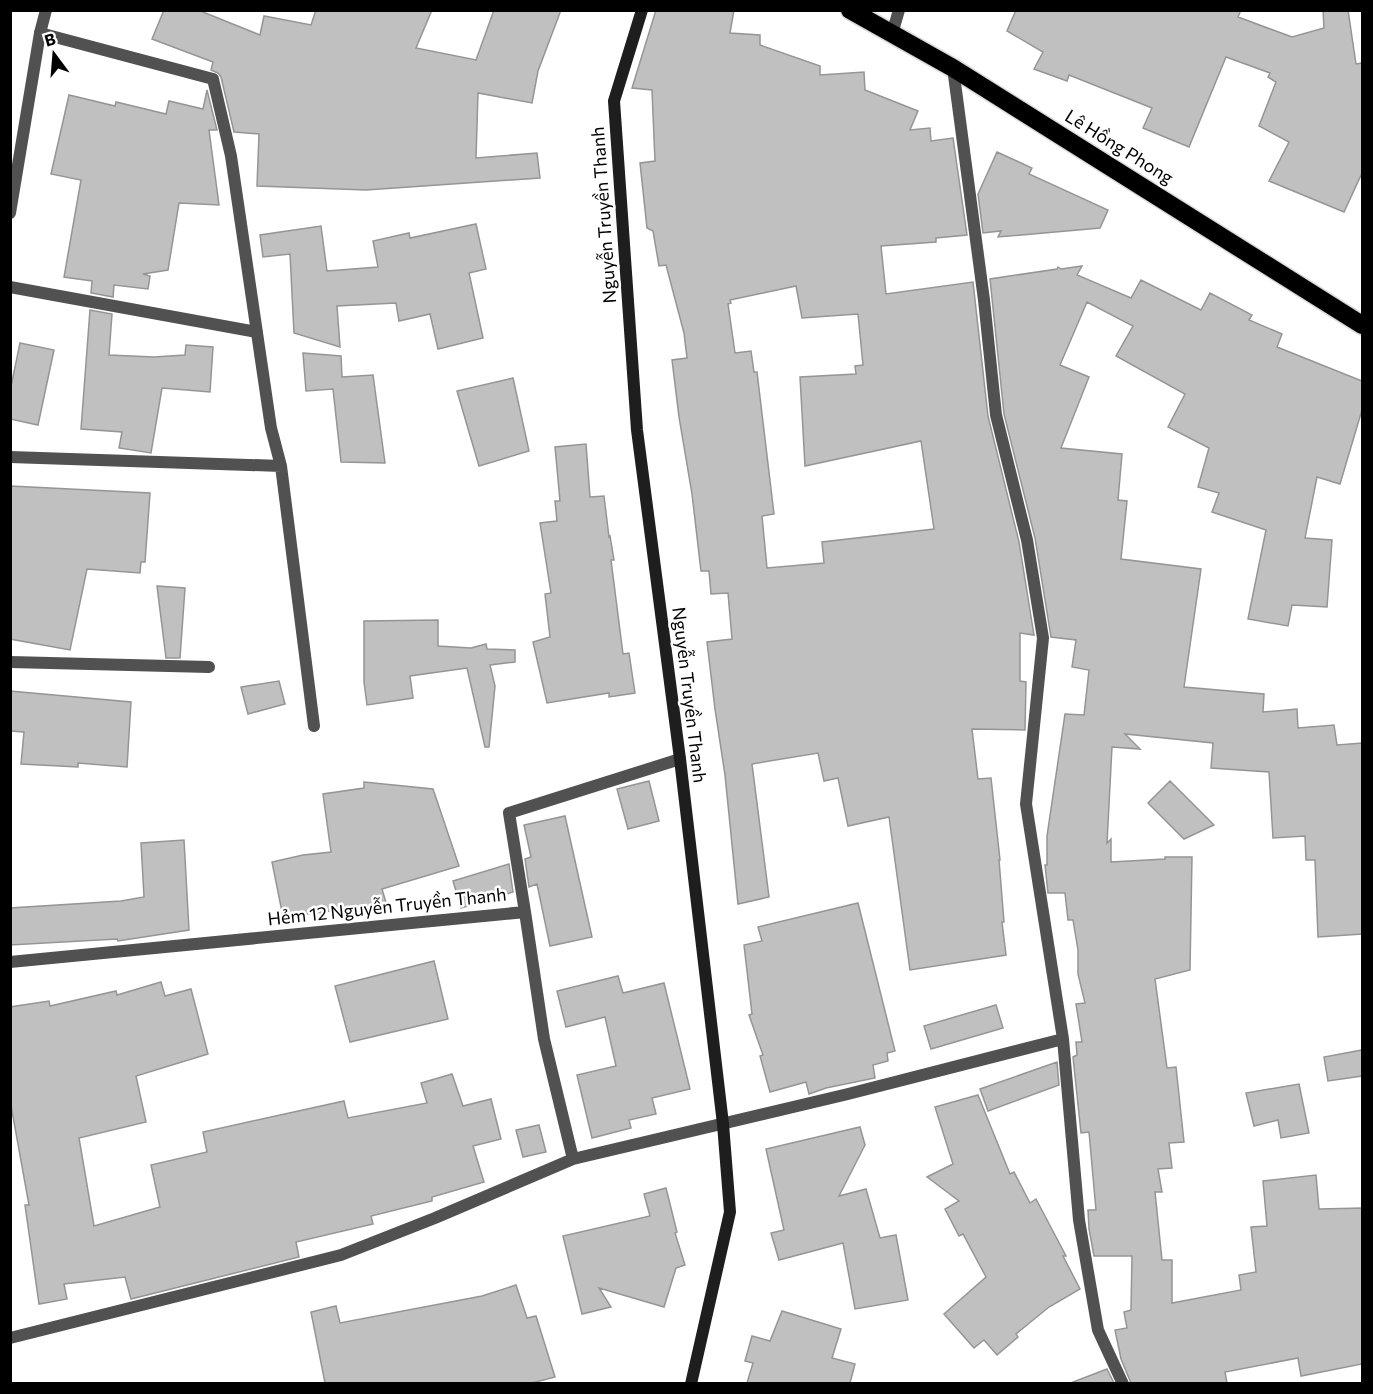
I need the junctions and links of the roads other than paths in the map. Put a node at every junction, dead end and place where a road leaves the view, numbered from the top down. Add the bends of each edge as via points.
1 (46, 10) edge
2 (642, 10) edge
3 (849, 10) edge
4 (899, 10) edge
5 (40, 33) junction
6 (892, 34) junction
7 (953, 68) junction
8 (10, 213) edge
9 (10, 287) edge
10 (1362, 323) edge
11 (257, 332) junction
12 (10, 458) edge
13 (281, 466) junction
14 (10, 662) edge
15 (209, 667) dead end
16 (314, 726) dead end
17 (680, 759) junction
18 (525, 912) junction
19 (10, 962) edge
20 (1063, 1040) junction
21 (723, 1124) junction
22 (573, 1159) junction
23 (10, 1338) edge
24 (691, 1383) edge
25 (1123, 1383) edge

1 - 5 street
2 - 17 street, Nguyễn Truyền Thanh via 614,101 637,430
3 - 6 highway, Lê Hồng Phong
4 - 6 street
5 - 8 street
5 - 11 street via 213,79 231,156
6 - 7 highway, Lê Hồng Phong
7 - 10 highway, Lê Hồng Phong
7 - 20 street via 996,415 1027,540 1043,638 1026,804
9 - 11 street
11 - 13 street via 271,428
12 - 13 street
13 - 16 street
14 - 15 street
17 - 18 street, Hẻm 12 Nguyễn Truyền Thanh via 509,813
17 - 21 street, Nguyễn Truyền Thanh
18 - 19 street, Hẻm 12 Nguyễn Truyền Thanh
18 - 22 street via 544,1039
20 - 21 street
20 - 25 street via 1079,1220 1098,1330
21 - 22 street
21 - 24 street, Nguyễn Truyền Thanh via 730,1212
22 - 23 street via 341,1256

